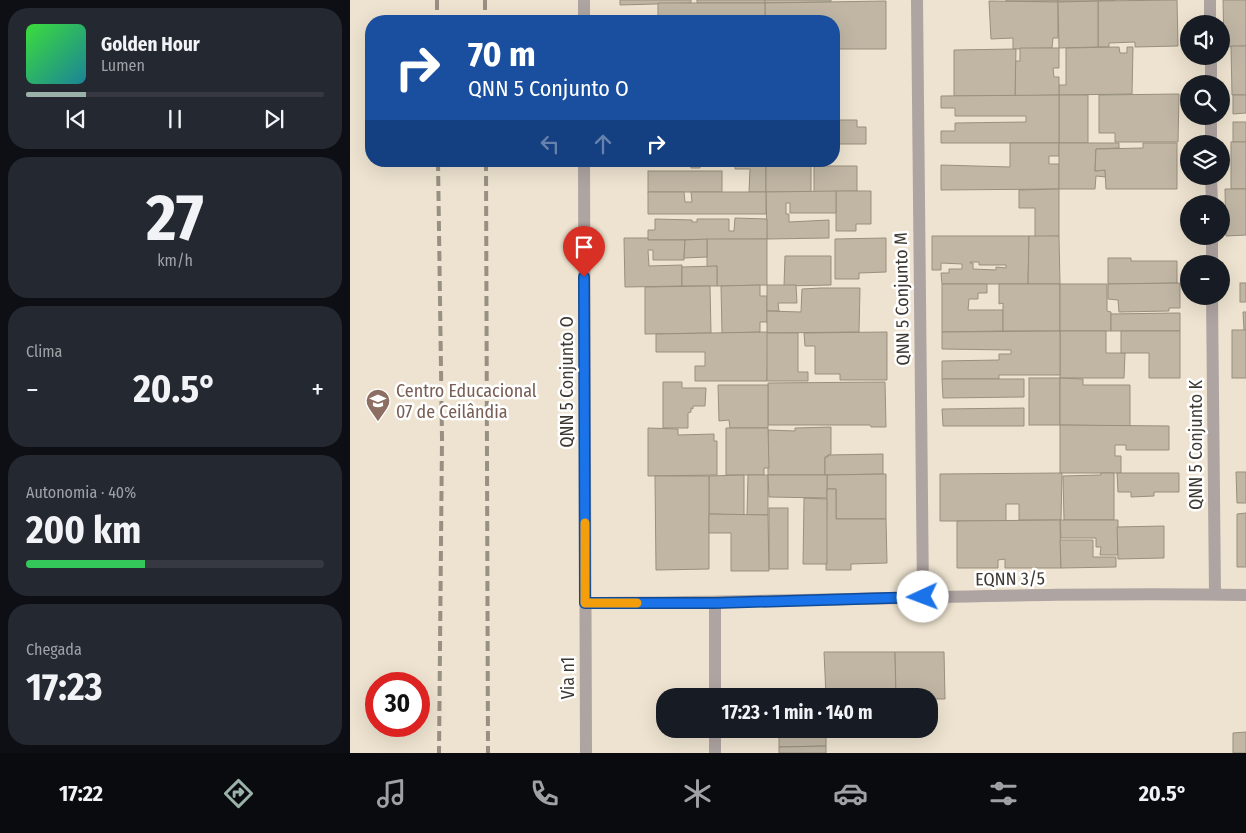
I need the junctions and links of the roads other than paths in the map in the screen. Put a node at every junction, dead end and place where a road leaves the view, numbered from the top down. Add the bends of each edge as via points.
1 (584, 0) edge
2 (917, 0) edge
3 (1210, 0) edge
4 (584, 15) edge
5 (1210, 15) edge
6 (584, 167) edge
7 (1212, 305) edge
8 (1215, 594) junction
9 (1246, 595) edge
10 (923, 597) junction
11 (585, 603) junction
12 (715, 603) junction
13 (715, 688) edge
14 (715, 738) edge
15 (586, 753) edge
16 (715, 753) edge

1 - 4 street
2 - 10 street, QNN 5 Conjunto M
3 - 5 street
6 - 11 street, QNN 5 Conjunto O
7 - 8 street, QNN 5 Conjunto K
8 - 9 street, EQNN 3/5
8 - 10 street, EQNN 3/5
10 - 12 street, EQNN 3/5
11 - 12 street, EQNN 3/5
11 - 15 street, Via n1
12 - 13 street
14 - 16 street

